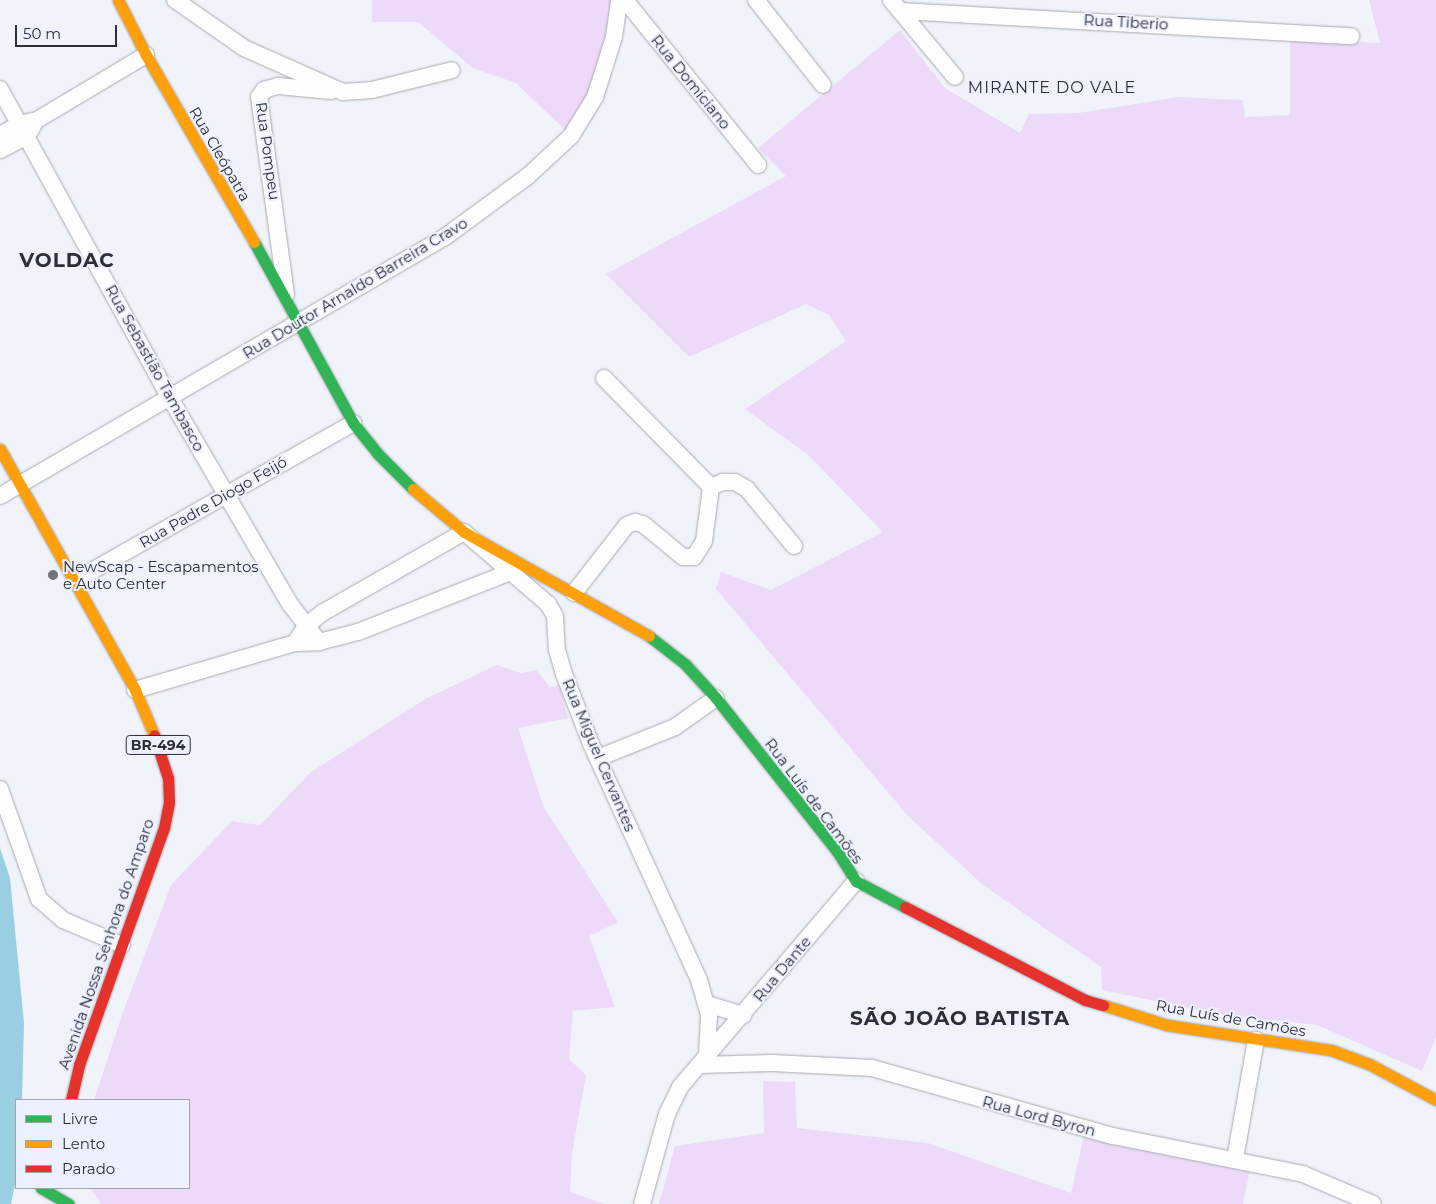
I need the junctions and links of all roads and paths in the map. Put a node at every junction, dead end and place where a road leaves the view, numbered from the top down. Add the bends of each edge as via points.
1 (118, 0) edge
2 (175, 0) edge
3 (619, 0) edge
4 (625, 0) edge
5 (756, 0) edge
6 (896, 6) edge
7 (1351, 36) dead end
8 (146, 55) junction
9 (452, 70) dead end
10 (955, 77) dead end
11 (823, 85) dead end
12 (0, 89) edge
13 (343, 92) junction
14 (24, 130) junction
15 (0, 135) edge
16 (0, 150) edge
17 (758, 165) dead end
18 (280, 232) junction
19 (264, 261) junction
20 (286, 296) junction
21 (299, 322) junction
22 (604, 378) dead end
23 (170, 398) junction
24 (353, 423) junction
25 (0, 449) edge
26 (21, 485) junction
27 (711, 487) junction
28 (226, 493) junction
29 (0, 496) edge
30 (464, 532) junction
31 (794, 546) dead end
32 (508, 573) junction
33 (74, 581) junction
34 (574, 593) junction
35 (306, 626) junction
36 (319, 642) junction
37 (295, 643) junction
38 (135, 690) junction
39 (716, 698) junction
40 (598, 758) junction
41 (0, 789) edge
42 (856, 881) junction
43 (122, 945) junction
44 (707, 1004) junction
45 (743, 1015) junction
46 (1256, 1040) junction
47 (703, 1060) junction
48 (79, 1065) junction
49 (61, 1093) dead end
50 (71, 1099) edge
51 (1436, 1100) edge
52 (1235, 1159) junction
53 (67, 1189) edge
54 (48, 1195) edge
55 (67, 1203) edge
56 (82, 1204) edge
57 (642, 1204) edge
58 (1373, 1204) edge

1 - 8 main road, Rua Cleópatra
2 - 13 street, Rua Pompeu via 244,48
3 - 21 street, Rua Doutor Arnaldo Barreira Cravo via 614,38 595,97 571,136 528,176 445,237
4 - 17 street, Rua Domiciano
5 - 11 street
6 - 7 street, Rua Tiberio
6 - 10 street
8 - 14 street
8 - 19 main road, Rua Cleópatra
9 - 13 street, Rua Pompeu via 372,90
12 - 14 street, Rua Sebastião Tambasco
13 - 18 street, Rua Pompeu via 278,86 264,90 259,97
14 - 15 street
14 - 16 street
14 - 23 street, Rua Sebastião Tambasco
18 - 19 street
18 - 20 street, Rua Pompeu
19 - 20 main road, Rua Cleópatra
20 - 21 main road, Rua Cleópatra
21 - 23 street, Rua Doutor Arnaldo Barreira Cravo
21 - 24 main road, Rua Luís de Camões
22 - 27 street
23 - 26 street, Rua Doutor Arnaldo Barreira Cravo
23 - 28 street, Rua Sebastião Tambasco
24 - 28 street, Rua Padre Diogo Feijó
24 - 30 main road, Rua Luís de Camões via 402,480
25 - 26 main road, Avenida Nossa Senhora do Amparo / BR-494
26 - 29 street, Rua Doutor Arnaldo Barreira Cravo
26 - 33 main road, Avenida Nossa Senhora do Amparo / BR-494
27 - 31 street via 735,482 747,489
27 - 34 street via 704,541 694,557 683,557 643,524 627,525
28 - 33 street, Rua Padre Diogo Feijó
28 - 35 street, Rua Sebastião Tambasco
30 - 32 street, Rua Miguel Cervantes
30 - 34 main road, Rua Luís de Camões
30 - 35 street via 340,602
32 - 36 street via 402,616
32 - 40 street, Rua Miguel Cervantes via 553,610 557,650 564,674
33 - 38 main road, Avenida Nossa Senhora do Amparo / BR-494
34 - 39 main road, Rua Luís de Camões via 653,638 684,664
35 - 36 street, Rua Sebastião Tambasco
35 - 37 street
36 - 37 street
37 - 38 street
38 - 43 main road, Avenida Nossa Senhora do Amparo / BR-494 via 161,751 168,778 169,803 146,886
39 - 40 street via 675,727
39 - 42 main road, Rua Luís de Camões via 837,850
40 - 44 street, Rua Miguel Cervantes
41 - 43 street via 39,899 63,920
42 - 45 street, Rua Dante
42 - 46 main road, Rua Luís de Camões via 1084,1000 1167,1025
43 - 48 main road, Avenida Nossa Senhora do Amparo / BR-494
44 - 45 street
44 - 47 street, Rua Miguel Cervantes
45 - 47 street, Rua Dante
46 - 51 main road, Rua Luís de Camões via 1331,1050 1369,1064
46 - 52 street
47 - 52 street, Rua Lord Byron via 872,1068 1113,1136
47 - 57 street, Rua Dante via 680,1087 667,1114
48 - 49 main road
48 - 50 main road, Avenida Nossa Senhora do Amparo / BR-494
52 - 58 street, Rua Lord Byron via 1304,1174
53 - 56 main road
54 - 55 main road

